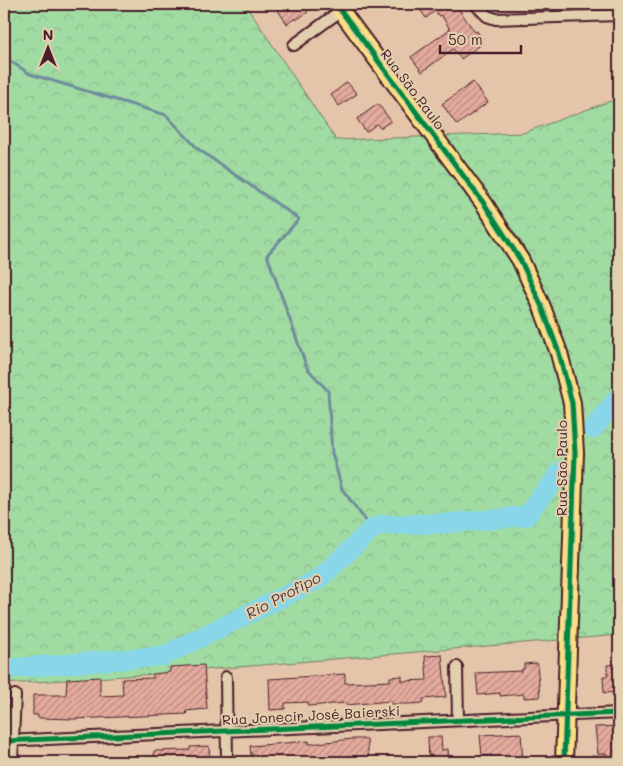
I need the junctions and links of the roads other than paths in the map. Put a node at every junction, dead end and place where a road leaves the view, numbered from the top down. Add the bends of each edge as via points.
1 (474, 4) edge
2 (342, 6) edge
3 (619, 15) edge
4 (294, 45) dead end
5 (457, 667) dead end
6 (226, 677) dead end
7 (15, 694) dead end
8 (619, 713) edge
9 (565, 716) junction
10 (458, 720) junction
11 (227, 731) junction
12 (8, 741) edge
13 (12, 762) edge
14 (227, 762) edge
15 (564, 762) edge

1 - 3 street via 486,16 496,19
2 - 4 street
2 - 9 main road, Rua São Paulo via 485,205 521,261 559,354 572,403 576,453
5 - 10 street
6 - 11 street
7 - 12 street
8 - 9 street, Rua Jonecir José Baierski
9 - 10 street, Rua Jonecir José Baierski
9 - 15 main road, Rua São Paulo
10 - 11 street, Rua Jonecir José Baierski
11 - 12 street, Rua Jonecir José Baierski
11 - 14 street
12 - 13 street

